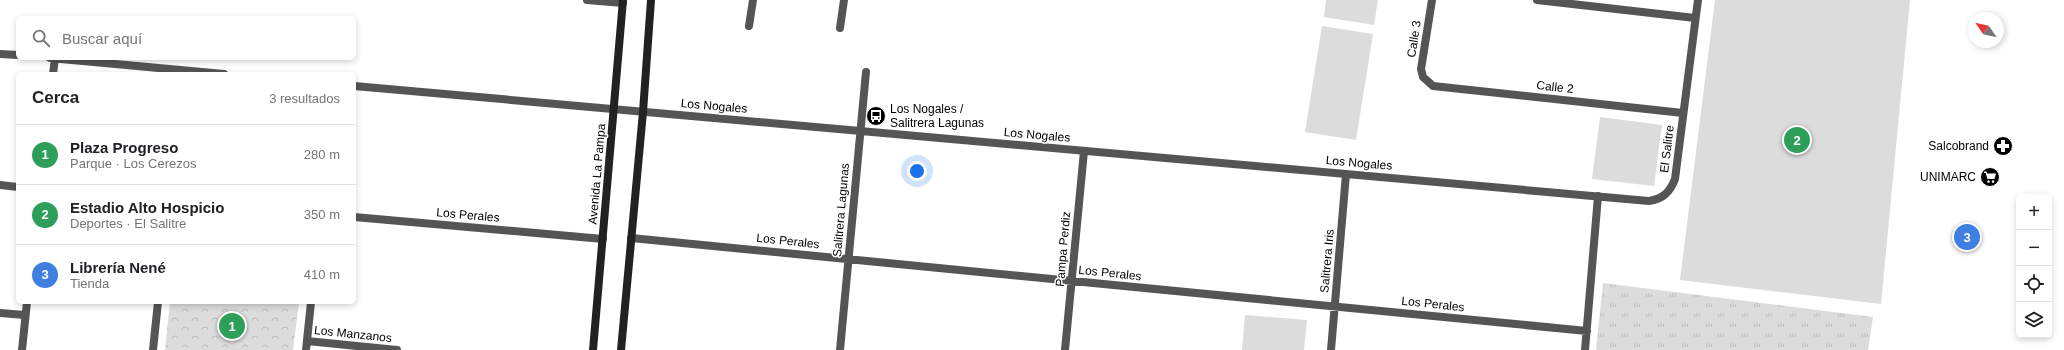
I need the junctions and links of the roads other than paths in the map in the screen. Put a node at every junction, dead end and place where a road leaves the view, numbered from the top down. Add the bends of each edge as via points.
1 (587, 0) edge
2 (651, 0) edge
3 (753, 0) edge
4 (844, 0) edge
5 (1432, 0) edge
6 (1537, 0) edge
7 (1698, 0) edge
8 (623, 1) edge
9 (1695, 18) junction
10 (749, 26) dead end
11 (840, 28) dead end
12 (0, 54) edge
13 (16, 56) edge
14 (55, 60) edge
15 (76, 60) edge
16 (53, 72) edge
17 (203, 72) edge
18 (866, 72) dead end
19 (1426, 81) joint
20 (356, 86) edge
21 (615, 110) junction
22 (643, 112) junction
23 (1683, 113) junction
24 (860, 131) junction
25 (1084, 151) junction
26 (1346, 174) junction
27 (0, 185) edge
28 (16, 187) edge
29 (1598, 196) junction
30 (356, 217) edge
31 (631, 238) junction
32 (603, 240) junction
33 (849, 259) junction
34 (1072, 281) junction
35 (26, 304) edge
36 (158, 304) edge
37 (311, 304) edge
38 (1335, 307) junction
39 (0, 312) edge
40 (25, 315) junction
41 (1587, 331) junction
42 (307, 341) junction
43 (22, 350) edge
44 (153, 350) edge
45 (306, 350) edge
46 (397, 350) edge
47 (592, 350) edge
48 (621, 350) edge
49 (840, 350) edge
50 (1065, 350) edge
51 (1331, 350) edge
52 (1585, 350) edge

1 - 8 street
2 - 22 street
3 - 10 street
4 - 11 street
5 - 19 street, Calle 3 via 1421,69
6 - 9 street
7 - 9 street, El Salitre
8 - 21 street, Avenida La Pampa
9 - 23 street, El Salitre
12 - 13 street
14 - 16 street
15 - 17 street
18 - 24 street, Salitrera Lagunas
19 - 23 street, Calle 2 via 1438,87
20 - 21 street, Los Nogales
21 - 22 street, Los Nogales
21 - 32 street, Avenida La Pampa
22 - 24 street, Los Nogales
22 - 31 street
23 - 29 street, El Salitre via 1675,179 1670,191 1660,198 1649,201
24 - 25 street, Los Nogales
24 - 33 street, Salitrera Lagunas
25 - 26 street, Los Nogales
25 - 34 street, Pampa Perdiz
26 - 29 street, Los Nogales
26 - 38 street, Salitrera Iris
27 - 28 street
29 - 41 street
30 - 32 street, Los Perales
31 - 33 street, Los Perales
31 - 48 street
32 - 47 street, Avenida La Pampa
33 - 34 street, Los Perales
33 - 49 street, Salitrera Lagunas
34 - 38 street, Los Perales
34 - 50 street, Pampa Perdiz
35 - 40 street
36 - 44 street
37 - 42 street
38 - 41 street, Los Perales
38 - 51 street, Salitrera Iris
39 - 40 street
40 - 43 street
41 - 52 street
42 - 45 street
42 - 46 street, Los Manzanos

